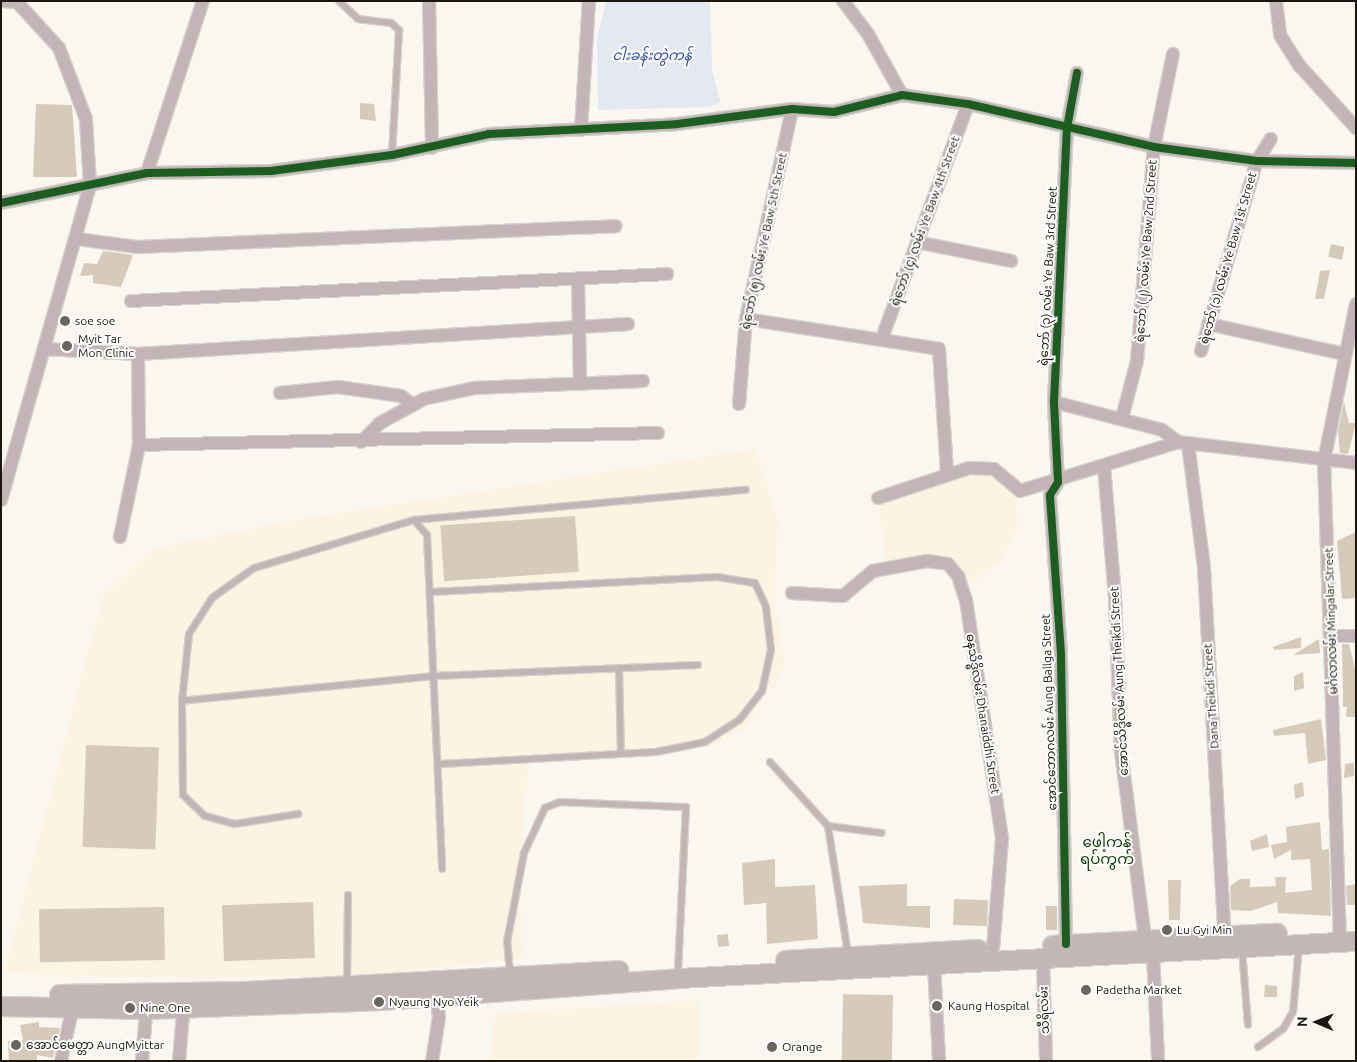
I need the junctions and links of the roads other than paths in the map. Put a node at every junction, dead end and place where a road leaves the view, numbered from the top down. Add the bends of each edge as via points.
1 (3, 1) edge
2 (203, 1) edge
3 (339, 1) edge
4 (429, 1) edge
5 (588, 1) edge
6 (843, 1) edge
7 (16, 2) edge
8 (1272, 3) edge
9 (1173, 54) dead end
10 (1077, 73) dead end
11 (902, 95) junction
12 (968, 104) junction
13 (792, 109) junction
14 (1066, 128) junction
15 (1356, 128) edge
16 (581, 130) junction
17 (1271, 139) dead end
18 (1154, 147) junction
19 (432, 148) junction
20 (392, 155) junction
21 (1257, 161) junction
22 (1356, 163) edge
23 (148, 174) junction
24 (90, 185) junction
25 (1, 203) edge
26 (616, 226) dead end
27 (77, 239) junction
28 (917, 242) junction
29 (1011, 261) dead end
30 (667, 274) dead end
31 (578, 278) junction
32 (131, 301) dead end
33 (1356, 304) edge
34 (746, 319) junction
35 (628, 324) dead end
36 (1208, 324) junction
37 (579, 327) junction
38 (1352, 335) edge
39 (882, 338) junction
40 (44, 350) junction
41 (1200, 351) dead end
42 (138, 354) junction
43 (1344, 354) junction
44 (643, 381) dead end
45 (580, 384) junction
46 (280, 393) dead end
47 (1054, 402) junction
48 (739, 404) dead end
49 (413, 405) junction
50 (1122, 418) junction
51 (658, 433) dead end
52 (361, 442) junction
53 (1183, 443) junction
54 (139, 445) junction
55 (1324, 461) junction
56 (1356, 462) edge
57 (1104, 466) junction
58 (947, 474) junction
59 (1058, 482) junction
60 (746, 490) dead end
61 (878, 498) dead end
62 (1, 500) edge
63 (414, 520) junction
64 (120, 537) dead end
65 (432, 592) junction
66 (792, 593) dead end
67 (1332, 636) junction
68 (1356, 636) edge
69 (698, 665) dead end
70 (619, 668) junction
71 (435, 676) junction
72 (182, 701) junction
73 (621, 754) junction
74 (770, 762) dead end
75 (440, 764) junction
76 (298, 814) dead end
77 (828, 826) junction
78 (882, 833) dead end
79 (442, 869) dead end
80 (348, 894) dead end
81 (1348, 936) edge
82 (1299, 938) junction
83 (1233, 942) junction
84 (1066, 944) junction
85 (1149, 946) junction
86 (992, 948) junction
87 (1043, 959) junction
88 (848, 963) junction
89 (934, 964) junction
90 (678, 968) junction
91 (510, 983) junction
92 (436, 988) junction
93 (347, 993) junction
94 (1, 994) edge
95 (147, 1000) junction
96 (184, 1000) junction
97 (74, 1001) junction
98 (1, 1006) edge
99 (1248, 1025) dead end
100 (1258, 1047) dead end
101 (61, 1061) edge
102 (142, 1061) edge
103 (179, 1061) edge
104 (432, 1061) edge
105 (939, 1061) edge
106 (1046, 1061) edge
107 (1158, 1061) edge

1 - 7 street
2 - 23 street
3 - 20 lane via 358,19 391,23 400,30
4 - 19 street
5 - 16 street
6 - 11 street via 868,34
7 - 24 street via 59,48 86,119
8 - 15 street via 1280,35 1299,65
9 - 18 street, ရဲဘော် (၂) လမ်း Ye Baw 2nd Street
10 - 14 street, ရဲဘော် (၃) လမ်း Ye Baw 3rd Street
11 - 12 street
11 - 13 street via 834,112
12 - 14 street
12 - 28 street, ရဲဘော် (၄) လမ်း Ye Baw 4th Street
13 - 16 street via 677,124
13 - 34 street, ရဲဘော် (၅) လမ်း Ye Baw 5th Street
14 - 18 street
14 - 47 street, ရဲဘော် (၃) လမ်း Ye Baw 3rd Street
16 - 19 street via 489,134
17 - 21 street, ရဲဘော် (၁) လမ်း Ye Baw 1st Street
18 - 21 street
18 - 50 street, ရဲဘော် (၂) လမ်း Ye Baw 2nd Street via 1137,361
19 - 20 street
20 - 23 street via 271,171
21 - 22 street
21 - 36 street, ရဲဘော် (၁) လမ်း Ye Baw 1st Street
23 - 24 street
24 - 25 street
24 - 27 street
26 - 27 street via 138,247
27 - 40 street
28 - 29 street
28 - 39 street, ရဲဘော် (၄) လမ်း Ye Baw 4th Street
30 - 31 street
31 - 32 street
31 - 37 street
33 - 38 street, မင်္ဂလာလမ်း Mingalar Street
34 - 39 street
34 - 48 street, ရဲဘော် (၅) လမ်း Ye Baw 5th Street
35 - 37 street
36 - 41 street, ရဲဘော် (၁) လမ်း Ye Baw 1st Street
36 - 43 street
37 - 42 street
37 - 45 street
38 - 43 street, မင်္ဂလာလမ်း Mingalar Street
39 - 58 street via 939,349
40 - 42 street
40 - 62 street
42 - 54 street
43 - 55 street, မင်္ဂလာလမ်း Mingalar Street
44 - 45 street
45 - 49 street via 474,388
46 - 49 street via 338,387 401,396
47 - 50 street
47 - 59 street, ရဲဘော် (၃) လမ်း Ye Baw 3rd Street
49 - 52 street via 380,423
50 - 53 street via 1162,430
51 - 52 street
52 - 54 street
53 - 55 street
53 - 57 street
53 - 83 street, Dana Theikdi Street via 1204,568
54 - 64 street
55 - 56 street
55 - 67 street, မင်္ဂလာလမ်း Mingalar Street
57 - 59 street
57 - 85 street, အောင်သိဒ္ဓိလမ်း Aung Theikdi Street via 1115,596 1121,751
58 - 59 street via 994,468 1020,491
58 - 61 street
59 - 84 street, အောင်ဘောဂလမ်း Aung Ballga Street via 1050,495 1061,654
60 - 63 lane
63 - 65 lane via 427,535
63 - 72 lane via 254,568 212,598 189,634
65 - 71 lane
65 - 73 lane via 717,577 755,583 766,607 770,650 762,691 739,720 704,742
66 - 86 street, ဓနသိဒ္ဓိလမ်း Dhanaiddhi Street via 843,596 873,571 927,561 948,564 958,576 966,600 1002,839
67 - 68 street
67 - 81 street, မင်္ဂလာလမ်း Mingalar Street
69 - 70 lane
70 - 71 lane
70 - 73 lane
71 - 72 lane
71 - 75 lane
72 - 76 lane via 183,795 204,816 235,824
73 - 75 lane
74 - 77 lane
75 - 79 lane
77 - 78 lane
77 - 88 lane
80 - 93 lane
81 - 82 main road
82 - 83 main road
82 - 100 lane via 1293,1012 1283,1029
83 - 85 main road
83 - 99 lane
84 - 85 main road
84 - 86 main road
85 - 87 main road
85 - 107 street, အောင်သိဒ္ဓိလမ်း Aung Theikdi Street
86 - 88 main road
87 - 89 main road
87 - 106 street, သီရိလမ်း
88 - 89 main road
88 - 90 main road
88 - 91 main road
89 - 105 street
90 - 91 main road
90 - 91 lane via 686,807 560,802 545,808 524,853 507,942
91 - 92 main road
92 - 93 main road
92 - 104 street via 439,1018
93 - 96 main road
94 - 97 main road
95 - 96 main road
95 - 97 main road
95 - 102 street
96 - 103 street
97 - 98 main road
97 - 101 street

